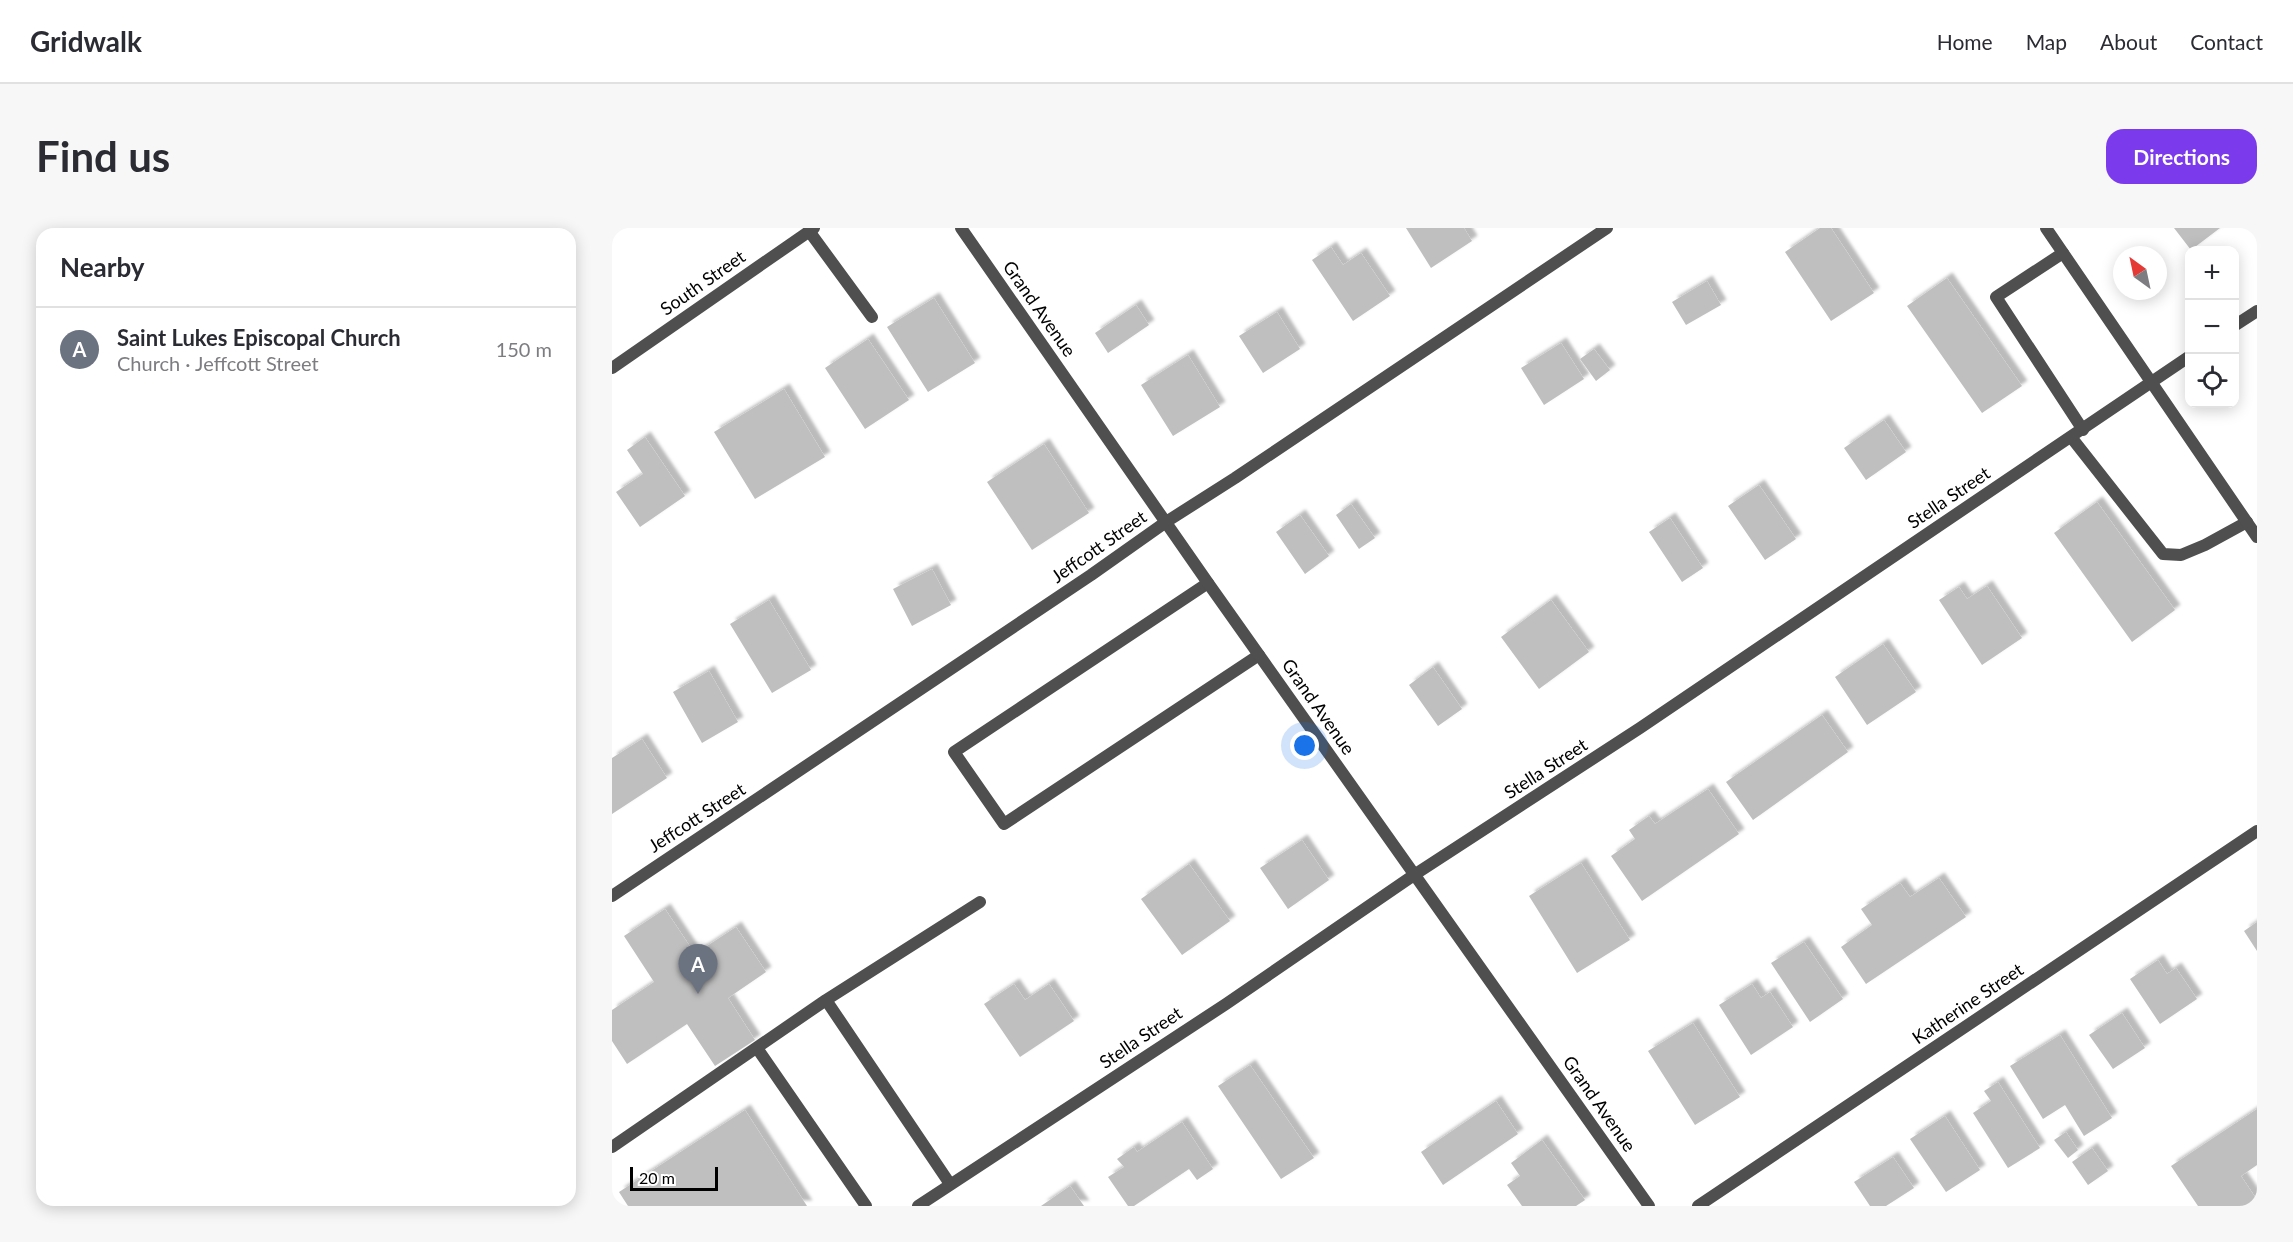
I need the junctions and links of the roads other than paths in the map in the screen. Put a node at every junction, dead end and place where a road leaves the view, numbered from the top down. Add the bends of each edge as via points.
1 (961, 228) edge
2 (1607, 228) edge
3 (2046, 228) edge
4 (812, 230) edge
5 (2063, 253) junction
6 (2257, 311) edge
7 (872, 317) dead end
8 (2239, 323) edge
9 (2185, 360) edge
10 (612, 368) edge
11 (2153, 383) junction
12 (2083, 430) junction
13 (2072, 437) junction
14 (1166, 522) junction
15 (2247, 522) junction
16 (2257, 537) edge
17 (1208, 583) junction
18 (1259, 655) junction
19 (2257, 831) edge
20 (1414, 875) junction
21 (612, 896) edge
22 (980, 902) dead end
23 (826, 1000) junction
24 (757, 1048) junction
25 (612, 1147) edge
26 (950, 1184) junction
27 (866, 1206) edge
28 (918, 1206) edge
29 (1649, 1206) edge
30 (1698, 1206) edge

1 - 14 street, Grand Avenue
2 - 14 street, Jeffcott Street
3 - 5 street
4 - 7 street
4 - 10 street, South Street
5 - 11 street
5 - 12 street via 1996,297
6 - 8 street
9 - 11 street, Stella Street
11 - 12 street, Stella Street
11 - 15 street
12 - 13 street, Stella Street
13 - 15 street via 2163,554 2181,555
13 - 20 street, Stella Street
14 - 17 street, Grand Avenue
14 - 21 street, Jeffcott Street
15 - 16 street
17 - 18 street, Grand Avenue
17 - 18 street via 954,752 1004,824
18 - 20 street, Grand Avenue
19 - 30 street, Katherine Street
20 - 26 street, Stella Street via 1226,1004
20 - 29 street, Grand Avenue
22 - 23 street
23 - 24 street
23 - 26 street
24 - 25 street
24 - 27 street
26 - 28 street, Stella Street

